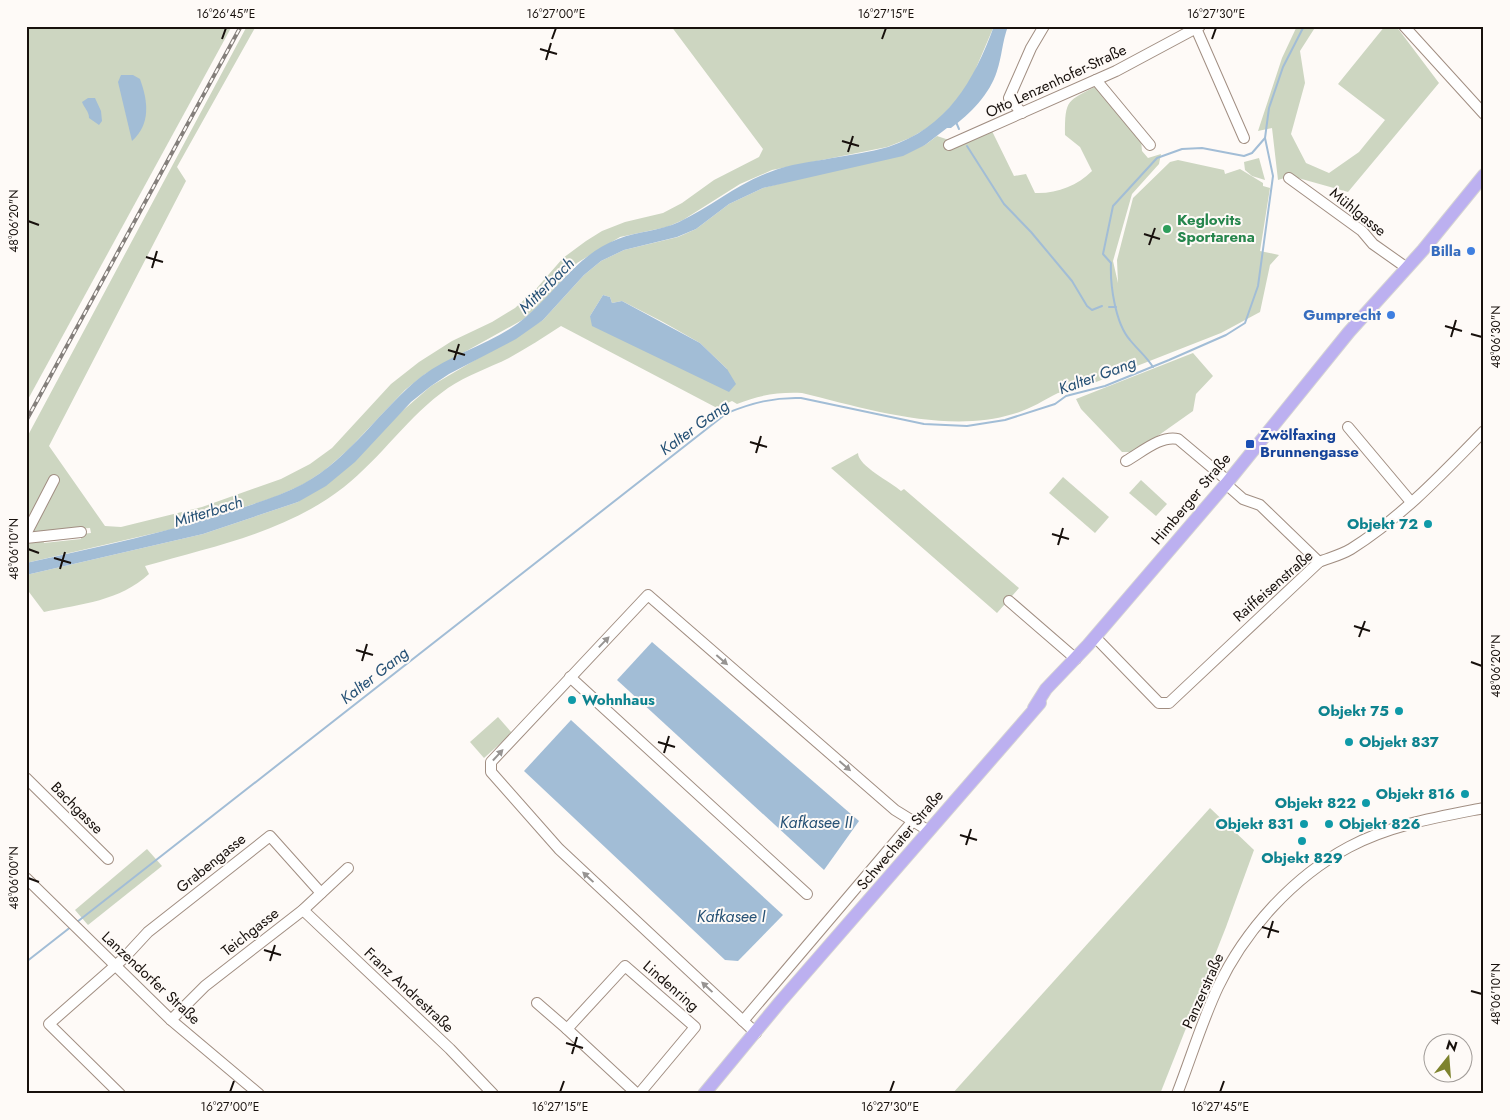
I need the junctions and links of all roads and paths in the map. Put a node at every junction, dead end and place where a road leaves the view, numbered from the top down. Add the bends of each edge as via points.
1 (1044, 26) edge
2 (1404, 26) edge
3 (1197, 27) edge
4 (1096, 80) junction
5 (1022, 113) junction
6 (1484, 114) edge
7 (1244, 138) dead end
8 (949, 145) dead end
9 (1150, 146) dead end
10 (1484, 175) edge
11 (1289, 178) dead end
12 (1407, 268) junction
13 (1348, 427) dead end
14 (1484, 431) edge
15 (1126, 460) dead end
16 (54, 480) dead end
17 (1227, 483) junction
18 (1411, 502) junction
19 (81, 532) dead end
20 (26, 534) edge
21 (26, 538) edge
22 (1319, 562) junction
23 (1009, 600) dead end
24 (1095, 637) junction
25 (1076, 659) junction
26 (570, 677) junction
27 (26, 778) edge
28 (1484, 808) edge
29 (912, 822) junction
30 (929, 831) junction
31 (108, 859) dead end
32 (348, 868) dead end
33 (26, 878) edge
34 (321, 892) junction
35 (808, 894) dead end
36 (303, 910) junction
37 (115, 965) junction
38 (537, 1003) dead end
39 (171, 1020) junction
40 (743, 1021) junction
41 (567, 1029) junction
42 (756, 1033) junction
43 (120, 1094) edge
44 (259, 1094) edge
45 (493, 1094) edge
46 (638, 1094) edge
47 (704, 1094) edge
48 (1177, 1094) edge

1 - 5 street via 1009,98
2 - 6 street
3 - 4 street, Otto Lenzenhofer-Straße
3 - 7 street
4 - 5 street, Otto Lenzenhofer-Straße
4 - 9 street
5 - 8 street, Otto Lenzenhofer-Straße
10 - 12 main road, Himberger Straße
11 - 12 street, Mühlgasse
12 - 17 main road, Himberger Straße via 1349,332
13 - 18 street
14 - 18 street, Raiffeisenstraße
15 - 17 street via 1163,438 1171,437 1178,439
16 - 20 street
17 - 22 street via 1248,502 1260,505
17 - 24 main road, Himberger Straße
18 - 22 street, Raiffeisenstraße via 1350,550
19 - 21 street
22 - 24 street, Raiffeisenstraße via 1169,703 1159,703
23 - 25 street
24 - 25 main road, Himberger Straße
25 - 30 main road, Schwechater Straße via 1064,681 1034,708
26 -> 29 street via 648,596
26 - 35 street
40 -> 26 street via 559,849 491,772 491,762
27 - 31 street, Bachgasse
28 - 48 street, Panzerstraße via 1438,816 1349,847 1285,894 1250,935 1218,987
29 - 30 street
29 - 40 street
30 - 42 main road, Schwechater Straße
32 - 34 street, Teichgasse
33 - 37 street, Lanzendorfer Straße
34 - 36 street, Teichgasse
34 - 37 street, Grabengasse via 270,836 148,932
36 - 39 street, Teichgasse via 205,986
36 - 45 street, Franz Andrestraße
37 - 39 street, Lanzendorfer Straße
37 - 43 street via 49,1024
38 - 41 street, Lindenring
39 - 44 street, Lanzendorfer Straße
40 - 42 street
41 - 46 street, Lindenring
41 - 46 street, Lindenring via 625,966 696,1027
42 - 47 main road, Schwechater Straße

